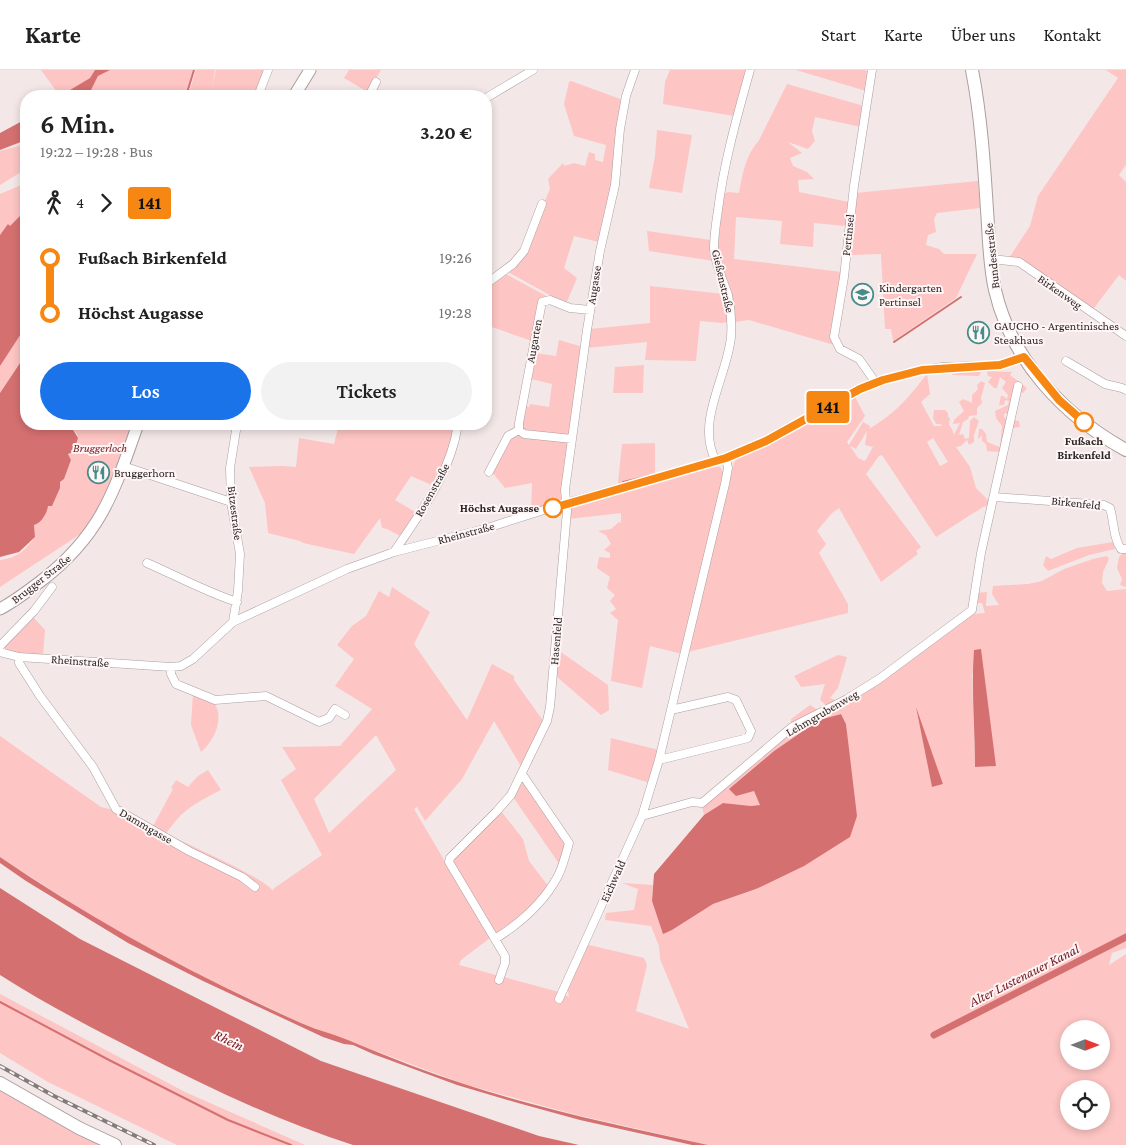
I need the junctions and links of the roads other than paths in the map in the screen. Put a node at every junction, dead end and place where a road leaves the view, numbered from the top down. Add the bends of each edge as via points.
1 (268, 70) edge
2 (310, 70) edge
3 (533, 70) edge
4 (635, 70) edge
5 (750, 70) edge
6 (872, 70) edge
7 (972, 70) edge
8 (376, 82) dead end
9 (260, 90) edge
10 (298, 90) edge
11 (371, 90) edge
12 (492, 94) edge
13 (542, 204) dead end
14 (991, 259) junction
15 (492, 280) edge
16 (590, 310) junction
17 (1126, 336) edge
18 (1024, 357) junction
19 (1066, 361) dead end
20 (876, 383) junction
21 (1018, 386) dead end
22 (1126, 390) edge
23 (136, 430) edge
24 (236, 430) edge
25 (457, 430) edge
26 (519, 430) junction
27 (572, 439) junction
28 (1126, 450) edge
29 (726, 458) junction
30 (716, 461) junction
31 (123, 466) junction
32 (489, 472) dead end
33 (994, 497) junction
34 (231, 502) junction
35 (566, 503) junction
36 (1126, 549) edge
37 (394, 552) junction
38 (147, 563) dead end
39 (52, 587) dead end
40 (237, 602) junction
41 (0, 609) edge
42 (233, 622) junction
43 (0, 646) edge
44 (0, 652) edge
45 (19, 657) junction
46 (171, 667) junction
47 (671, 710) junction
48 (345, 715) dead end
49 (659, 760) junction
50 (522, 774) junction
51 (642, 816) junction
52 (255, 887) dead end
53 (495, 939) junction
54 (499, 980) dead end
55 (559, 999) dead end
56 (0, 1083) edge
57 (114, 1145) edge

1 - 9 street
2 - 10 main road
3 - 12 street
4 - 16 street, Augasse via 626,96 615,185
5 - 30 street, Gießenstraße via 726,158 715,234 715,256 728,296 732,327 728,357 708,429 708,440
6 - 20 street, Pertinsel via 834,337 840,349 860,359
7 - 14 main road, Bundesstraße via 981,126
8 - 11 street
13 - 15 street via 524,252 514,264
14 - 17 street, Birkenweg via 1019,262
14 - 18 main road, Bundesstraße via 1000,308
16 - 26 street, Augarten via 570,308 550,300 542,302
16 - 27 street, Augasse
18 - 20 street, Rheinstraße via 1000,365 922,370
18 - 28 main road, Bundesstraße via 1042,382 1071,412
19 - 22 street via 1105,384
20 - 29 street, Rheinstraße via 766,441
21 - 33 street
23 - 31 main road, Brugger Straße
24 - 34 street, Bitzestraße via 230,458
25 - 37 street, Rosenstraße via 442,476
26 - 27 street via 524,434
26 - 32 street via 508,436
27 - 35 street, Augasse
29 - 30 street, Rheinstraße
29 - 47 street, Eichwald via 725,484
30 - 35 street, Rheinstraße
31 - 34 street
31 - 41 main road, Brugger Straße via 99,519 80,546 57,568
33 - 36 street, Birkenfeld via 1104,505 1110,508 1114,519 1117,543 1121,549
33 - 51 street, Lehmgrubenweg via 972,610 879,679 792,728 702,803 692,802
34 - 40 street, Bitzestraße via 240,554
35 - 37 street, Rheinstraße via 484,529
35 - 50 street, Hasenfeld via 550,707 547,721
37 - 42 street, Rheinstraße via 347,569
38 - 40 street via 211,594
39 - 43 street
40 - 42 street, Bitzestraße
42 - 46 street, Rheinstraße via 193,659
44 - 45 street, Rheinstraße
45 - 46 street, Rheinstraße
45 - 52 street, Dammgasse via 19,663 93,767 116,809
46 - 48 street via 176,684 208,698 266,696 319,722 329,718 335,709
47 - 49 street, Eichwald
47 - 49 street via 728,697 736,700 751,731 748,738
49 - 51 street, Eichwald
50 - 53 street, Hasenfeld via 511,795 449,862
50 - 53 street via 569,843 550,889 511,929
51 - 55 street, Eichwald
53 - 54 street, Hasenfeld via 505,956
56 - 57 main road

